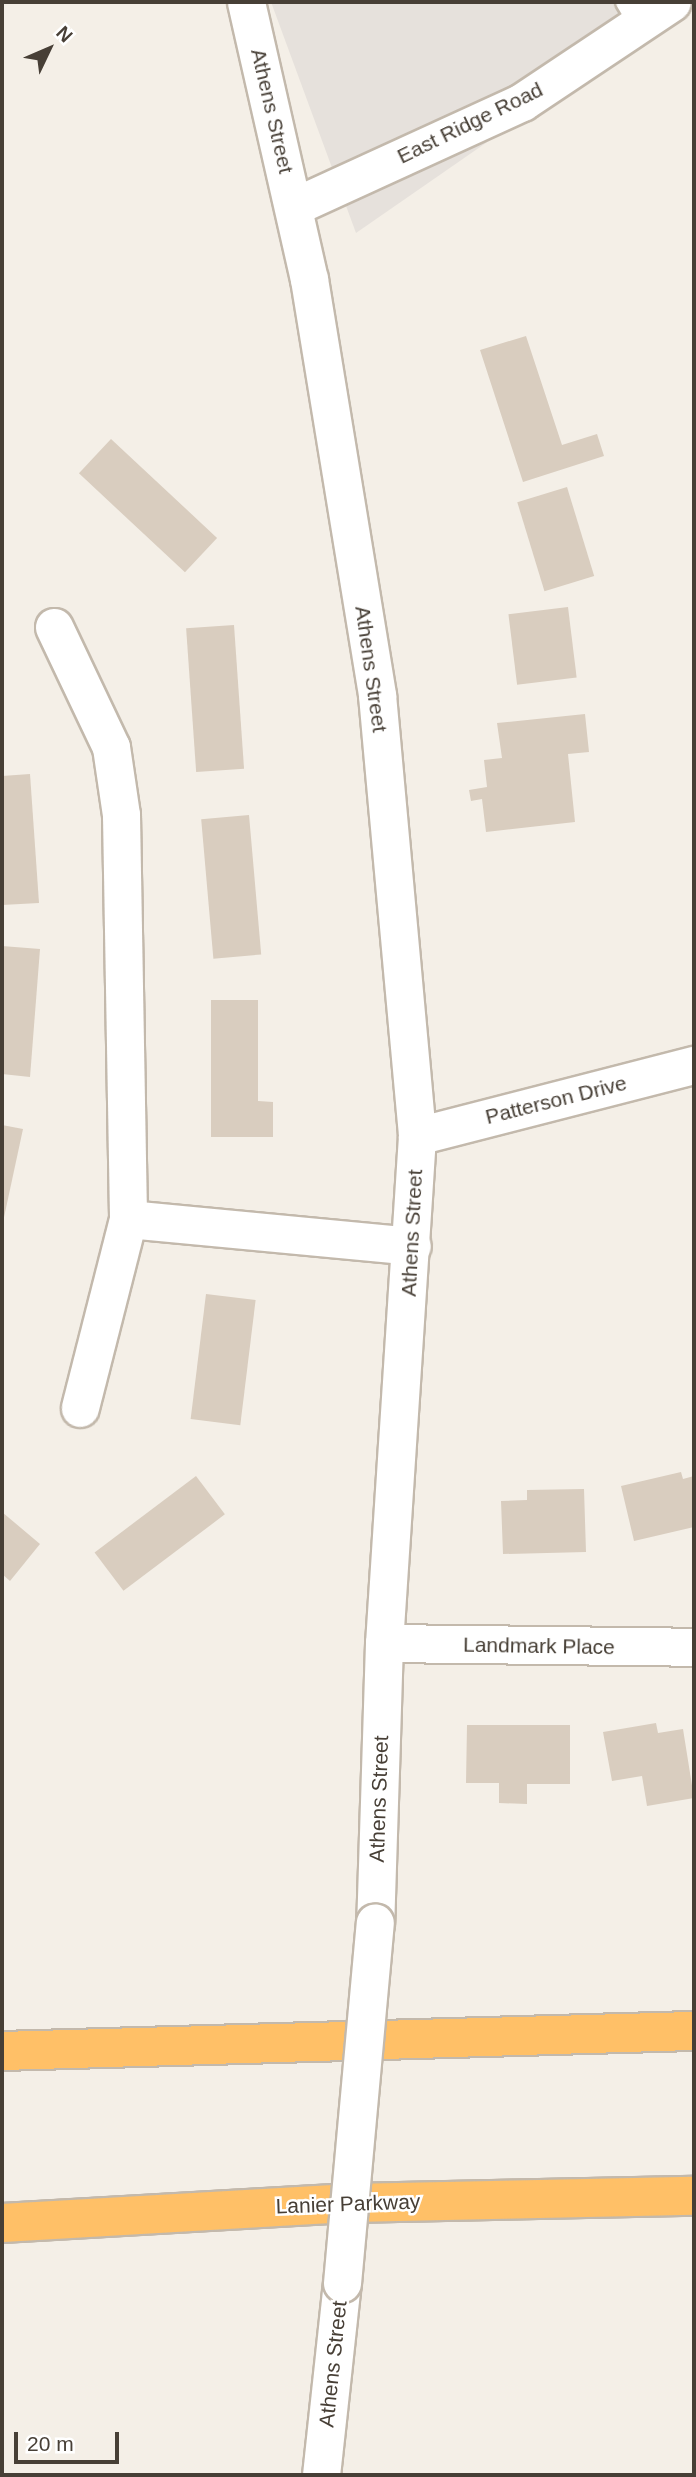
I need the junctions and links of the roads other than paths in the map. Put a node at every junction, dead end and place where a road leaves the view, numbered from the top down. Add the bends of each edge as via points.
1 (246, 2) edge
2 (672, 2) edge
3 (632, 13) edge
4 (295, 206) junction
5 (54, 627) dead end
6 (694, 1065) edge
7 (417, 1136) junction
8 (128, 1219) junction
9 (412, 1246) junction
10 (80, 1408) dead end
11 (384, 1643) junction
12 (694, 1647) edge
13 (694, 2031) edge
14 (2, 2051) edge
15 (694, 2196) edge
16 (2, 2223) edge
17 (321, 2475) edge

1 - 4 street, Athens Street
2 - 3 street, East Ridge Road
3 - 4 street, East Ridge Road via 522,102
4 - 7 street, Athens Street via 377,695
5 - 8 street via 111,747 121,815
6 - 7 street, Patterson Drive
7 - 9 street, Athens Street
8 - 9 street
8 - 10 street
9 - 11 street, Athens Street
11 - 12 street, Landmark Place
11 - 17 street, Athens Street, bridge via 375,1923
13 - 14 highway
15 - 16 highway, Lanier Parkway via 351,2203

